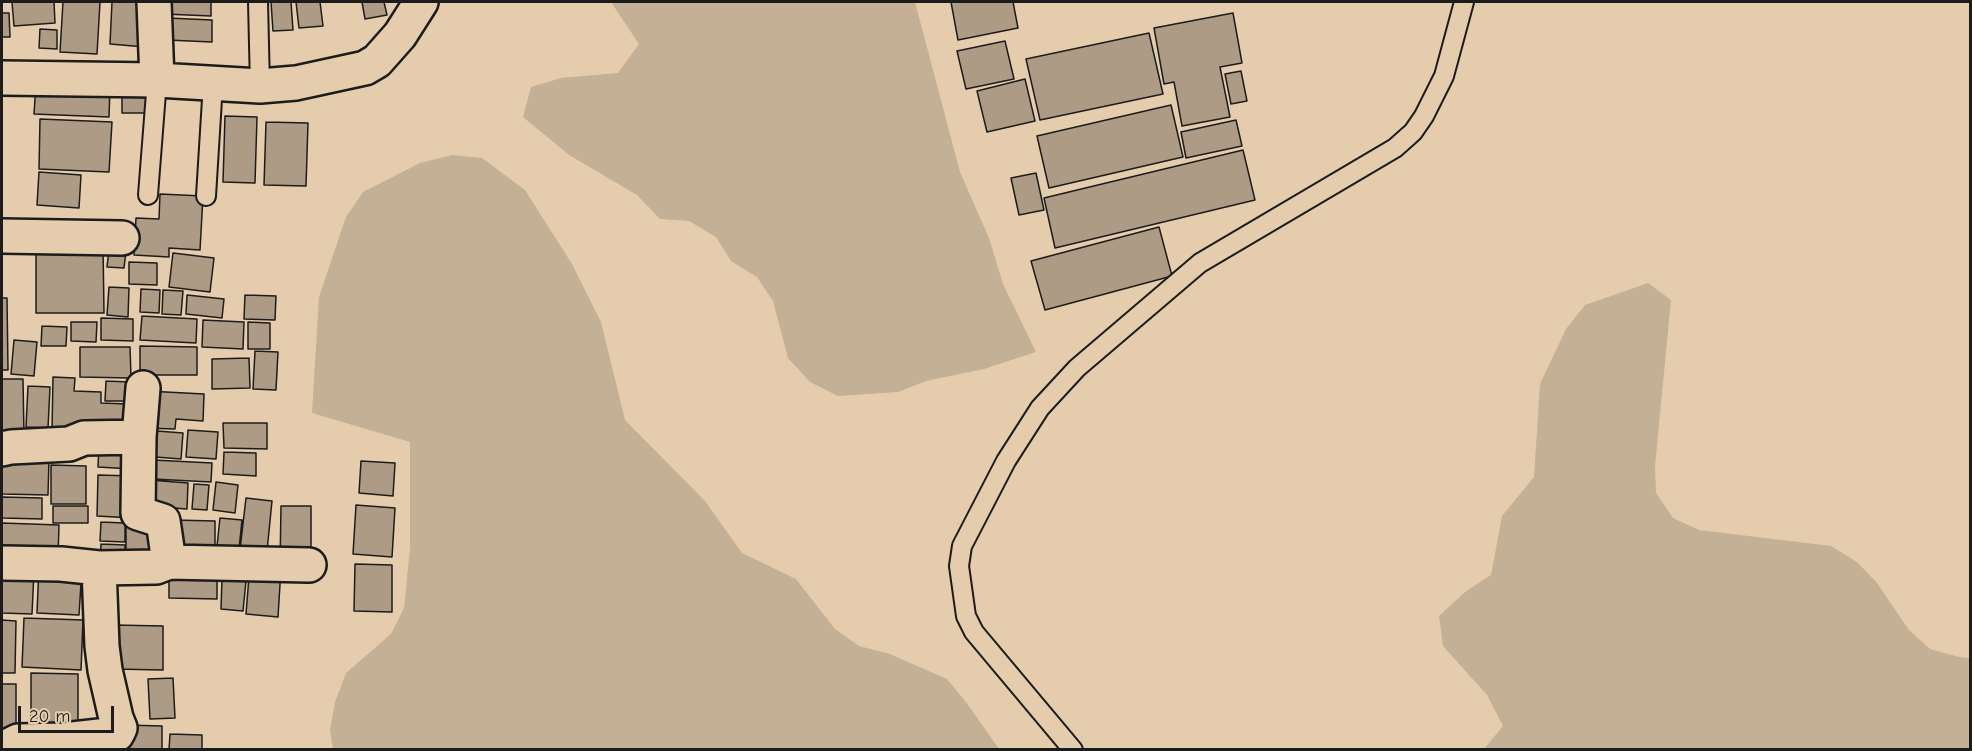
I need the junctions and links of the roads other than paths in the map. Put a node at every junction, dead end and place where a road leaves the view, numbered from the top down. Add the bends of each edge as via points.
1 (154, 2) edge
2 (258, 2) edge
3 (421, 2) edge
4 (1464, 2) edge
5 (2, 78) edge
6 (157, 80) junction
7 (213, 83) junction
8 (260, 86) junction
9 (148, 195) dead end
10 (206, 196) dead end
11 (2, 236) edge
12 (122, 238) dead end
13 (143, 388) dead end
14 (139, 438) junction
15 (2, 449) edge
16 (2, 562) edge
17 (169, 562) junction
18 (309, 566) dead end
19 (99, 568) junction
20 (13, 750) edge
21 (1073, 750) edge

1 - 6 street
2 - 8 lane
3 - 8 street via 388,50 365,68 296,83
4 - 21 lane via 1444,75 1413,132 1395,148 1200,263 1077,368 1040,408 1006,461 962,546 959,566 966,616 974,632
5 - 6 street
6 - 7 street
6 - 9 lane
7 - 8 street
7 - 10 lane
11 - 12 street
13 - 14 street
14 - 15 street via 84,438 69,444
14 - 17 street via 138,513 164,521
16 - 19 street
17 - 18 street
17 - 19 street via 156,567
19 - 20 street via 105,670 120,728 117,734 18,741 12,744

